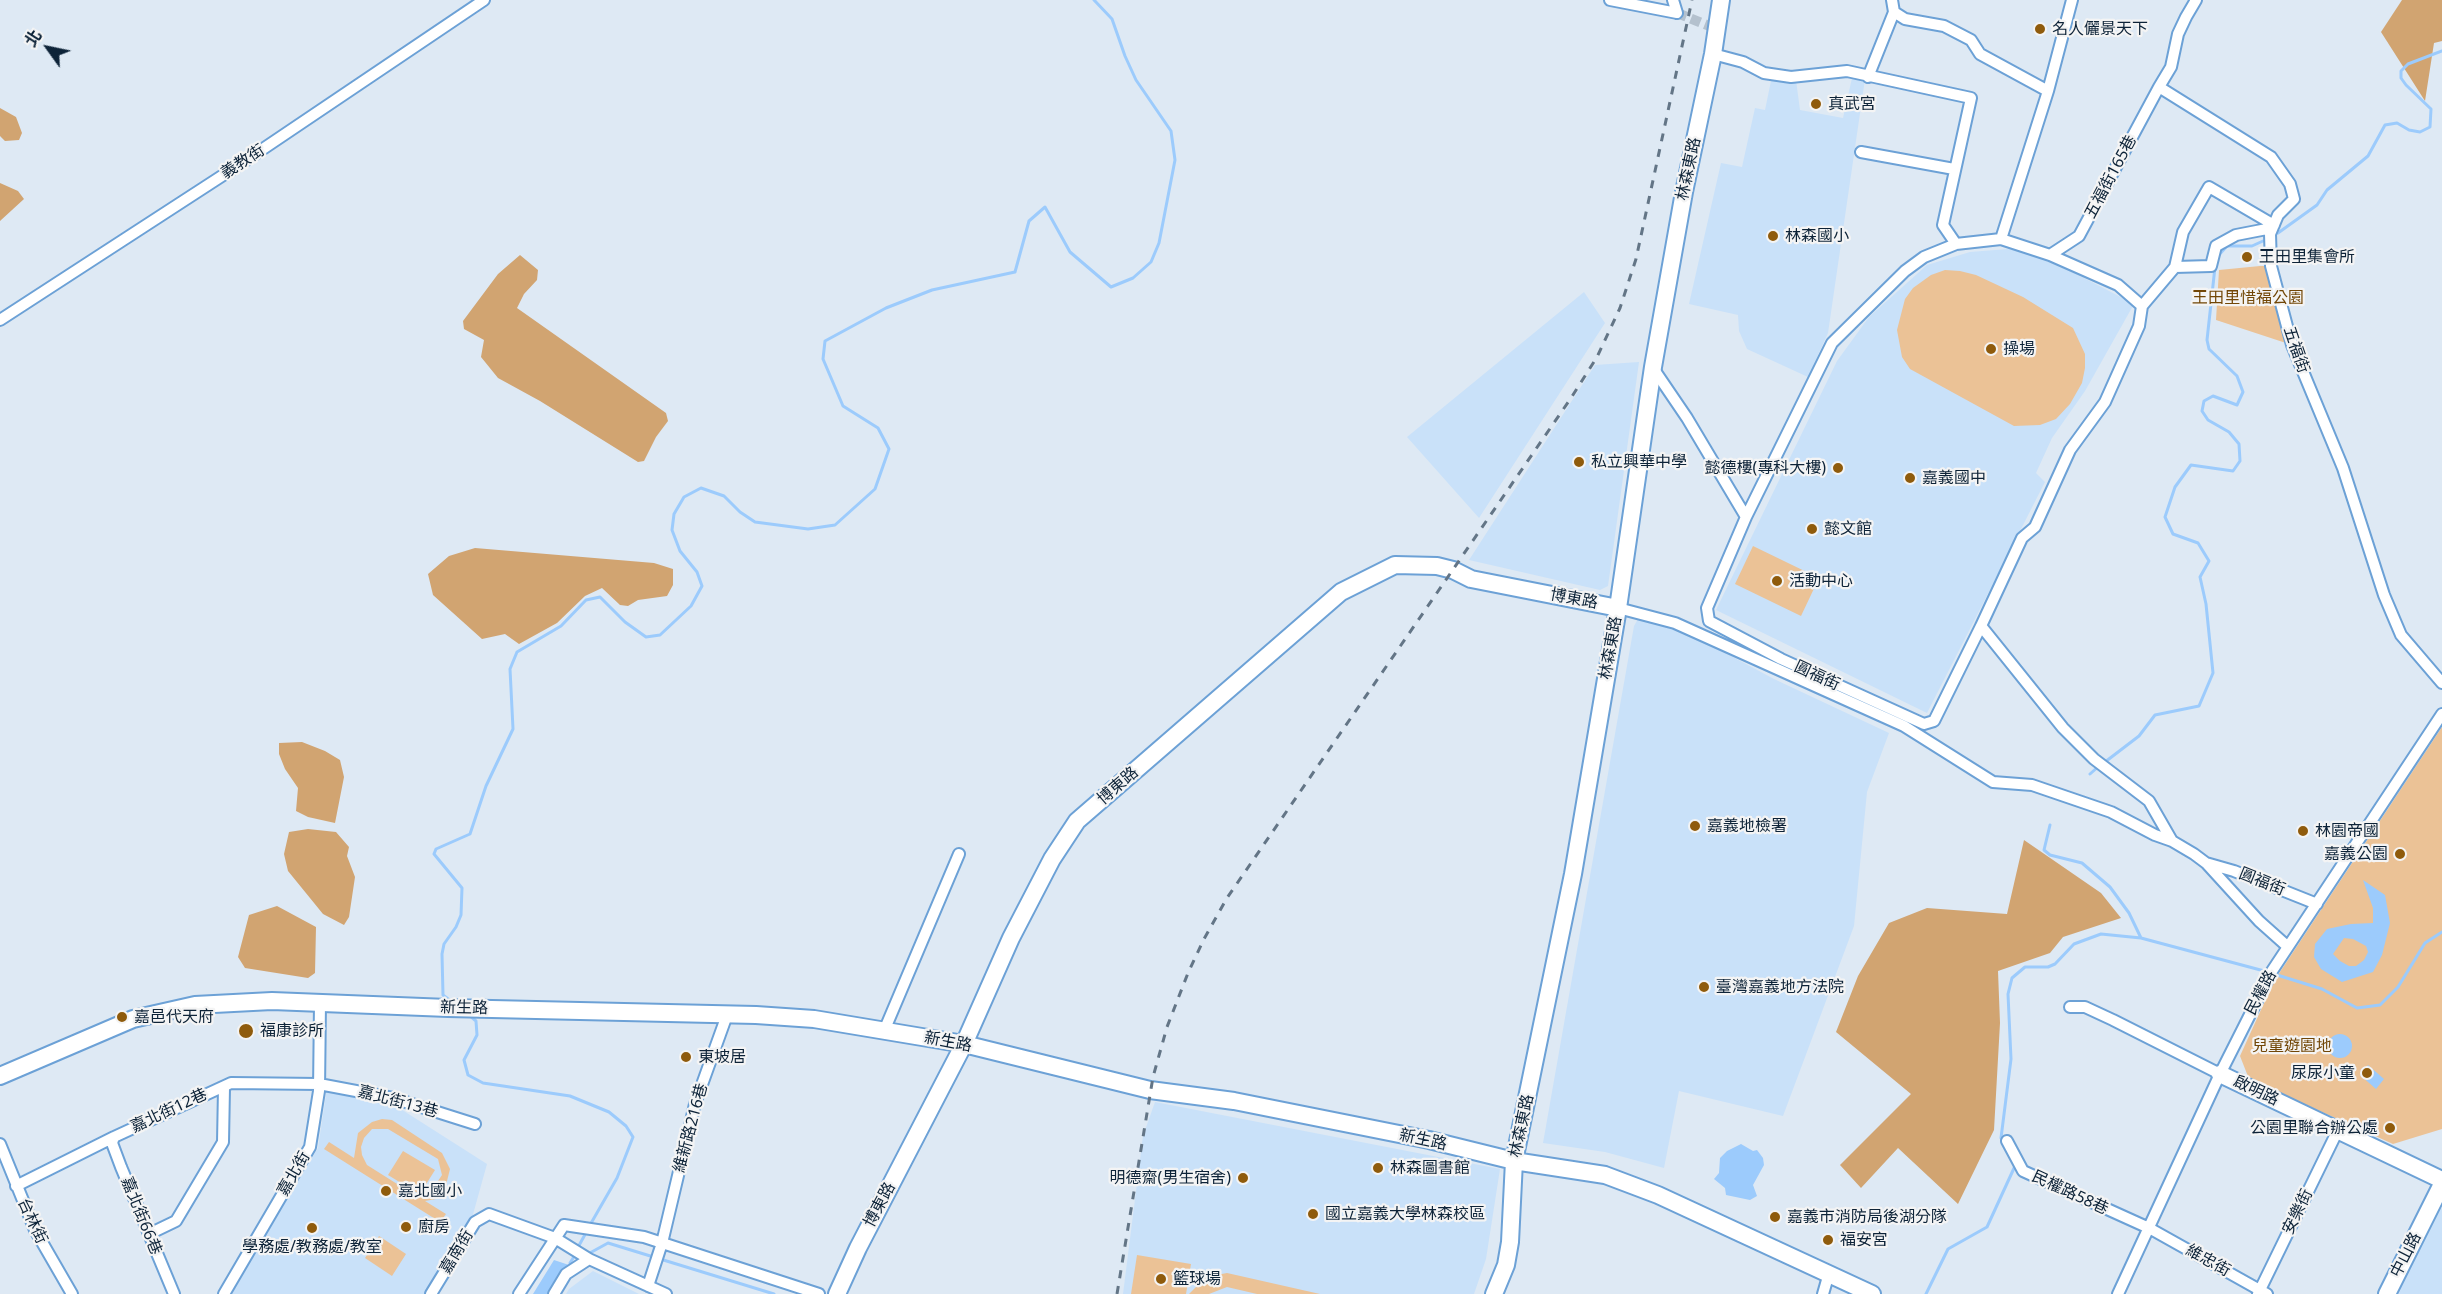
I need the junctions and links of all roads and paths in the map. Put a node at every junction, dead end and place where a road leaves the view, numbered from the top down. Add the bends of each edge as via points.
1 (484, 0) edge
2 (1610, 0) edge
3 (1672, 0) edge
4 (1721, 0) edge
5 (1892, 0) edge
6 (2072, 0) edge
7 (2196, 0) edge
8 (1893, 12) junction
9 (1713, 54) junction
10 (1868, 77) junction
11 (2159, 87) junction
12 (2048, 91) junction
13 (1861, 152) dead end
14 (1954, 169) junction
15 (2273, 227) junction
16 (2001, 239) junction
17 (1956, 244) junction
18 (2050, 255) junction
19 (2175, 267) junction
20 (2142, 306) junction
21 (0, 320) edge
22 (1653, 367) junction
23 (1746, 517) junction
24 (1618, 608) junction
25 (1982, 626) junction
26 (2442, 683) edge
27 (2442, 714) edge
28 (2172, 842) junction
29 (959, 854) dead end
30 (2206, 863) junction
31 (2317, 904) junction
32 (2288, 946) junction
33 (320, 1003) junction
34 (2070, 1007) dead end
35 (727, 1015) junction
36 (884, 1030) junction
37 (964, 1044) junction
38 (2220, 1074) junction
39 (0, 1076) edge
40 (320, 1084) junction
41 (224, 1088) junction
42 (475, 1124) dead end
43 (2338, 1130) junction
44 (114, 1137) junction
45 (2007, 1141) dead end
46 (0, 1144) edge
47 (1514, 1161) junction
48 (2442, 1182) edge
49 (16, 1186) junction
50 (2149, 1228) junction
51 (149, 1234) junction
52 (555, 1238) junction
53 (662, 1243) junction
54 (589, 1259) junction
55 (1829, 1273) junction
56 (648, 1286) junction
57 (2261, 1293) edge
58 (72, 1294) edge
59 (174, 1294) edge
60 (224, 1294) edge
61 (431, 1294) edge
62 (519, 1294) edge
63 (554, 1294) edge
64 (666, 1294) edge
65 (819, 1294) edge
66 (837, 1294) edge
67 (1494, 1294) edge
68 (1822, 1294) edge
69 (1872, 1294) edge
70 (2118, 1294) edge
71 (2387, 1294) edge

1 - 21 street, 義教街
2 - 3 street via 1677,13
4 - 9 street, 林森東路
5 - 8 street
6 - 12 street
7 - 11 street via 2178,34 2170,67
8 - 10 street
8 - 12 street via 1905,19 1944,26 1971,39 1980,54
9 - 10 street via 1764,73 1791,77 1847,71
9 - 22 street, 林森東路
10 - 14 street via 1971,98
11 - 15 street via 2271,157 2290,184 2294,199 2278,215
11 - 18 street, 五福街165巷 via 2079,236
12 - 16 street
13 - 14 street
14 - 17 street via 1943,225
15 - 19 street via 2236,235 2216,246 2211,266
15 - 19 street via 2209,187 2183,232
15 - 26 street, 五福街 via 2271,266 2292,345 2343,468 2384,595 2401,635
16 - 17 street
16 - 18 street
17 - 23 street via 1924,257 1905,271 1832,343
18 - 20 street via 2118,285
19 - 20 street
20 - 25 street via 2139,326 2118,376 2094,420 2070,450 2035,527 2022,538
22 - 23 street
22 - 24 street, 林森東路
23 - 25 street, 圓福街 via 1707,608 1709,621 1854,693 1924,724 1934,721
24 - 28 street, 圓福街 via 1675,623 1904,726 1993,782 2032,785 2058,793 2111,812
24 - 37 street, 博東路 via 1471,579 1437,566 1395,564 1341,592 1077,821 1016,928
24 - 47 street, 林森東路 via 1573,874
25 - 28 street via 2063,728 2094,759 2149,801
27 - 31 street, 民權路
28 - 30 street, 圓福街
29 - 36 street
30 - 31 street, 圓福街
30 - 32 street, 圓福街 via 2259,921
31 - 32 street, 民權路
32 - 38 street, 民權路
33 - 35 street, 新生路
33 - 39 street, 新生路 via 195,1005 133,1019
33 - 40 street, 嘉北街
34 - 38 street, 啟明路 via 2085,1007
35 - 36 street, 新生路 via 794,1017
35 - 53 street, 維新路216巷 via 695,1104
36 - 37 street, 新生路
37 - 47 street, 新生路 via 1150,1090 1245,1104
37 - 66 street, 博東路
38 - 43 street, 啟明路
38 - 50 street, 民權路
40 - 41 street, 嘉北街12巷 via 231,1083
40 - 42 street, 嘉北街13巷 via 393,1098
40 - 60 street, 嘉北街 via 310,1147
41 - 44 street, 嘉北街12巷
41 - 51 street, 嘉北街12巷 via 223,1142 176,1221
43 - 48 street, 啟明路
43 - 57 street, 安樂街
44 - 49 street, 嘉北街12巷
44 - 51 street, 嘉北街66巷 via 112,1143
45 - 50 street, 民權路58巷 via 2023,1171
46 - 49 street, 台林街
47 - 55 street, 新生路 via 1605,1175 1630,1183
47 - 67 street, 林森東路 via 1510,1242
48 - 71 street, 中山路
49 - 58 street, 台林街 via 40,1240
50 - 57 street, 維忠街
50 - 70 street, 民權路
51 - 59 street, 嘉北街66巷
52 - 53 street via 564,1225
52 - 54 street, 嘉南街
52 - 61 street, 嘉南街 via 489,1214 475,1222
52 - 62 street
53 - 56 street, 維新路216巷
53 - 65 street
54 - 56 street, 嘉南街
54 - 63 street via 566,1274
55 - 68 street
55 - 69 street, 新生路
56 - 64 street, 嘉南街

